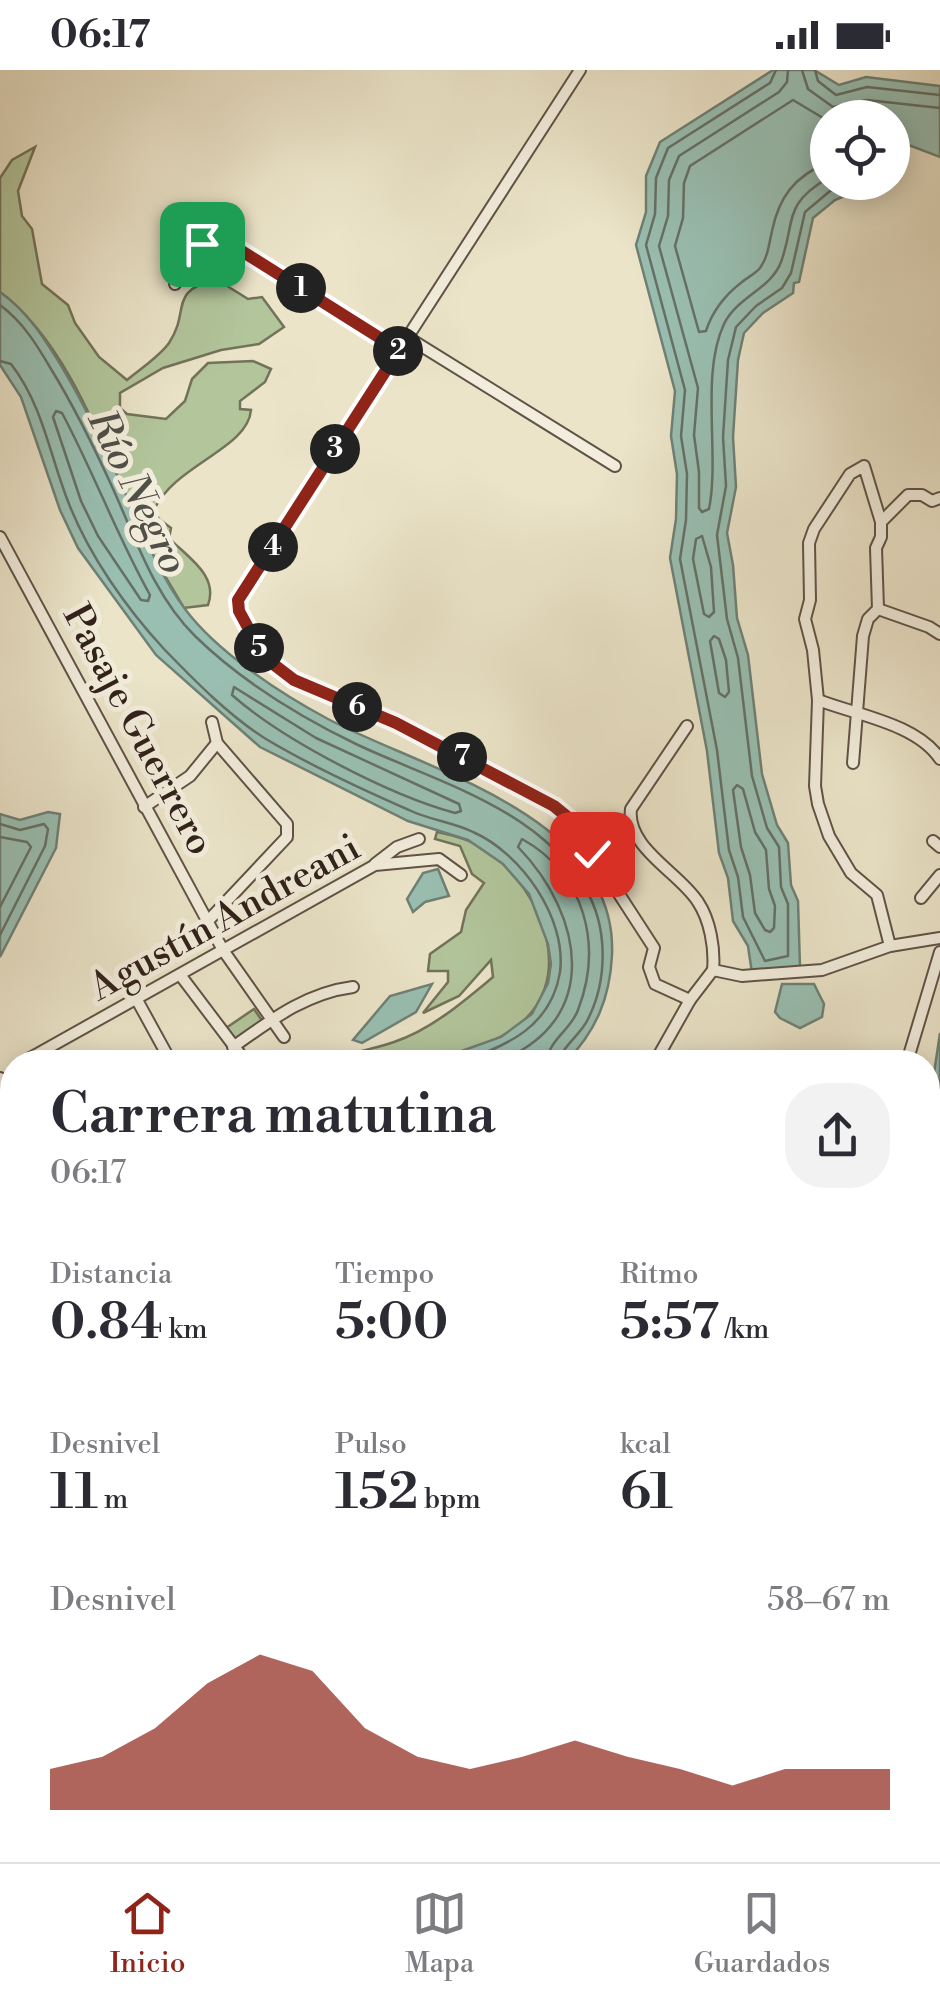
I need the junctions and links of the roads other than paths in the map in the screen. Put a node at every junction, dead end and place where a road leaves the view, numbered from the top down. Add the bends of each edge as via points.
1 (580, 70) edge
2 (175, 284) dead end
3 (407, 336) junction
4 (399, 350) junction
5 (614, 466) dead end
6 (940, 498) edge
7 (881, 522) junction
8 (0, 537) edge
9 (878, 609) junction
10 (940, 634) edge
11 (818, 700) junction
12 (858, 715) junction
13 (212, 722) dead end
14 (687, 726) dead end
15 (217, 744) junction
16 (940, 760) edge
17 (853, 763) dead end
18 (144, 807) junction
19 (419, 838) dead end
20 (374, 865) junction
21 (461, 875) dead end
22 (940, 875) edge
23 (922, 898) dead end
24 (207, 922) junction
25 (940, 938) edge
26 (890, 946) junction
27 (223, 950) junction
28 (940, 952) edge
29 (713, 970) junction
30 (181, 976) junction
31 (353, 988) dead end
32 (137, 1000) junction
33 (690, 1000) junction
34 (272, 1019) junction
35 (284, 1037) dead end
36 (233, 1046) junction
37 (44, 1050) edge
38 (164, 1050) edge
39 (236, 1050) edge
40 (662, 1050) edge
41 (910, 1050) edge

1 - 3 street
2 - 4 street via 202,244 221,238
3 - 4 street
3 - 5 street
4 - 33 street via 238,600 239,611 264,657 294,680 396,723 571,820 654,948 649,966 655,984
6 - 7 street via 908,495
7 - 9 street
7 - 11 street via 864,466 850,474 809,543 805,619
8 - 18 street, Pasaje Guerrero
9 - 10 street
9 - 12 street via 863,636
11 - 12 street
11 - 26 street via 818,804 851,874 877,895
12 - 16 street via 915,734
12 - 17 street
13 - 15 street
14 - 29 street via 629,821 698,902 711,937
15 - 18 street via 190,776
15 - 24 street via 287,824 287,837
18 - 24 street, Pasaje Guerrero
19 - 20 street
20 - 21 street, Agustín Andreani via 439,859
20 - 27 street, Agustín Andreani
22 - 23 street
24 - 27 street, Pasaje Guerrero
25 - 26 street
26 - 29 street via 822,970 742,976
27 - 30 street, Agustín Andreani
27 - 34 street, Pasaje Guerrero
28 - 41 street
29 - 33 street
30 - 32 street, Agustín Andreani
30 - 36 street
31 - 34 street via 324,990
32 - 37 street, Agustín Andreani
32 - 38 street
33 - 40 street
34 - 35 street, Pasaje Guerrero
34 - 36 street
36 - 39 street

